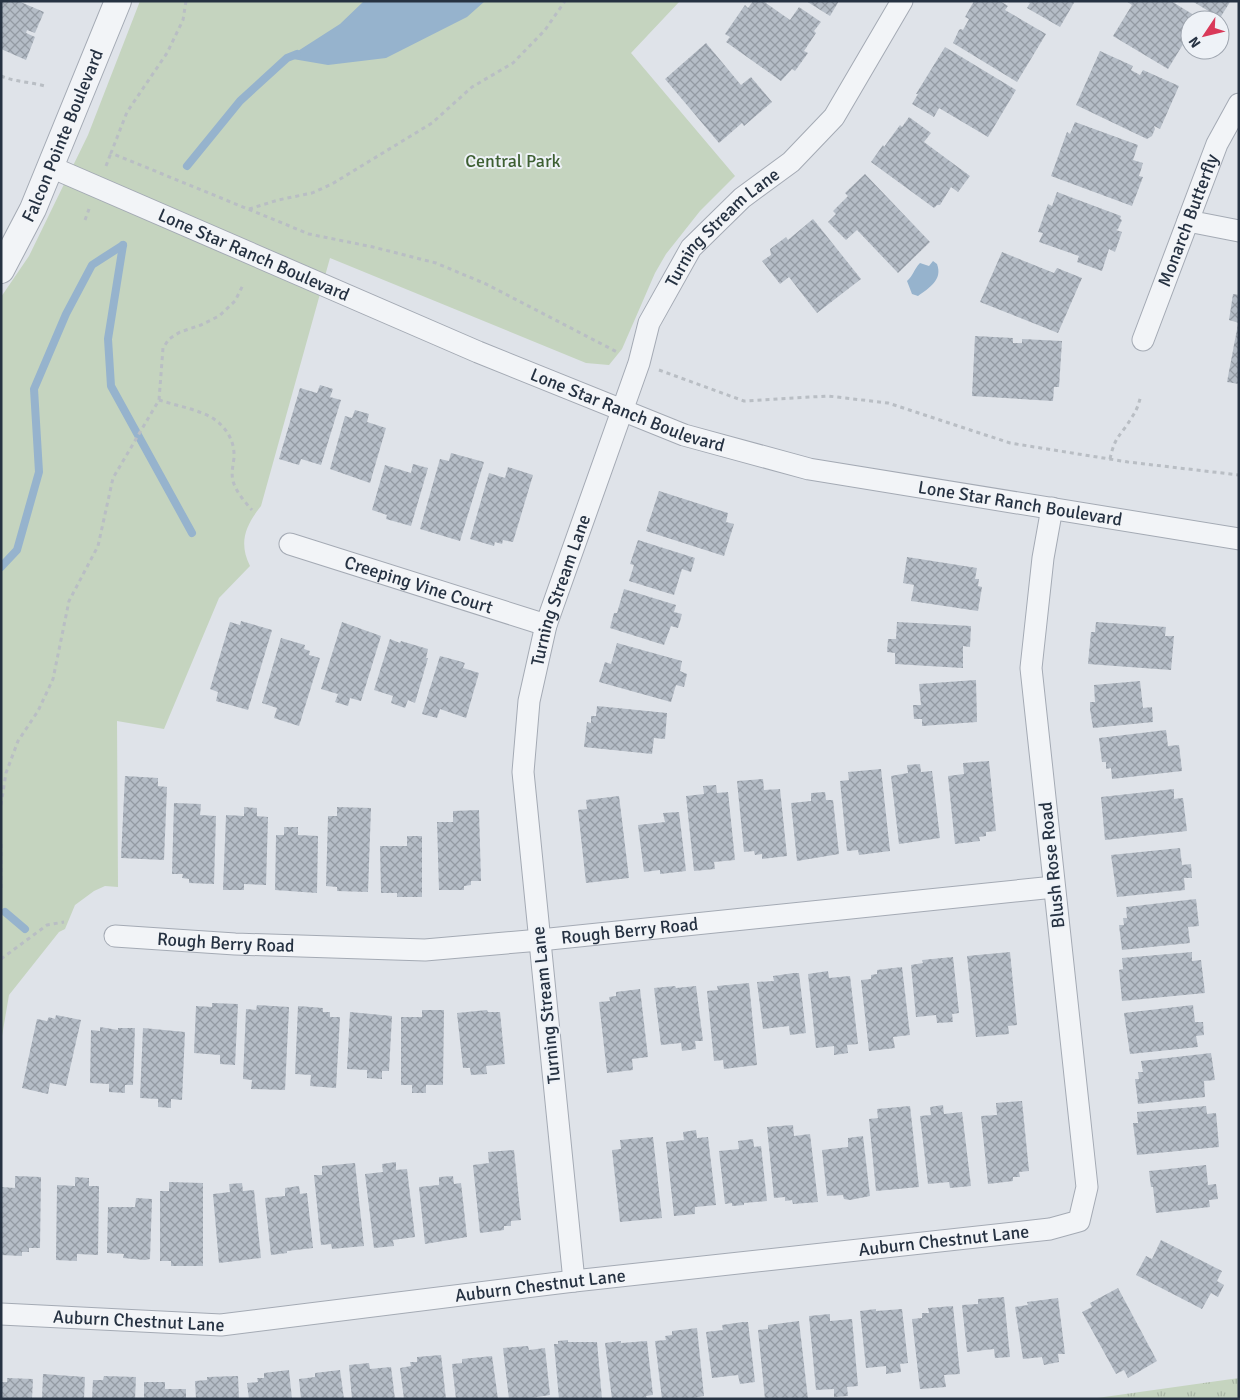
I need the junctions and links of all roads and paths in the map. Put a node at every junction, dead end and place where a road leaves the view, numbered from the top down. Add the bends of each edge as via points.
1 (118, 1) edge
2 (186, 1) edge
3 (566, 1) edge
4 (902, 1) edge
5 (1, 76) edge
6 (45, 86) dead end
7 (1239, 104) edge
8 (51, 167) junction
9 (248, 209) junction
10 (1188, 221) junction
11 (1239, 231) edge
12 (1, 270) edge
13 (243, 285) dead end
14 (1143, 340) dead end
15 (614, 350) dead end
16 (658, 370) dead end
17 (1141, 395) dead end
18 (159, 400) junction
19 (622, 412) junction
20 (1110, 460) junction
21 (1239, 475) edge
22 (1052, 508) junction
23 (252, 510) dead end
24 (1239, 539) edge
25 (290, 544) dead end
26 (546, 625) junction
27 (1, 805) edge
28 (1, 844) edge
29 (1054, 887) junction
30 (1, 892) edge
31 (64, 922) dead end
32 (115, 936) dead end
33 (540, 940) junction
34 (1, 959) edge
35 (1079, 1221) joint
36 (574, 1281) junction
37 (1, 1314) edge

1 - 8 street, Falcon Pointe Boulevard
2 - 9 path via 183,20 167,53 127,112 111,153
3 - 9 path via 530,47 513,63 472,87 432,123 332,184 312,193
4 - 19 street, Turning Stream Lane via 834,117 791,162 742,198 691,248 649,323
5 - 6 path
7 - 10 street, Monarch Butterfly via 1217,144
8 - 12 street, Falcon Pointe Boulevard via 34,209
8 - 19 street, Lone Star Ranch Boulevard
9 - 15 path via 309,234 436,263 486,284
10 - 11 street
10 - 14 street, Monarch Butterfly
13 - 18 path via 235,301 219,316 169,339 163,348
16 - 20 path via 744,401 828,396 888,403 1010,443
17 - 20 path via 1132,419 1113,444
18 - 23 path via 200,413 223,427 234,448 233,482
18 - 27 path via 113,478 98,546 69,601 53,679 38,711 18,741 6,772
19 - 22 street, Lone Star Ranch Boulevard via 684,435 809,469
19 - 26 street, Turning Stream Lane
20 - 21 path
22 - 24 street, Lone Star Ranch Boulevard
22 - 29 street, Blush Rose Road via 1030,668
25 - 26 street, Creeping Vine Court
26 - 33 street, Turning Stream Lane via 529,701 523,772
28 - 30 path
29 - 33 street, Rough Berry Road
29 - 35 street, Blush Rose Road via 1088,1187
31 - 34 path via 48,925
32 - 33 street, Rough Berry Road via 235,944 425,950
33 - 36 street, Turning Stream Lane
35 - 36 street, Auburn Chestnut Lane via 1050,1229
36 - 37 street, Auburn Chestnut Lane via 221,1326

